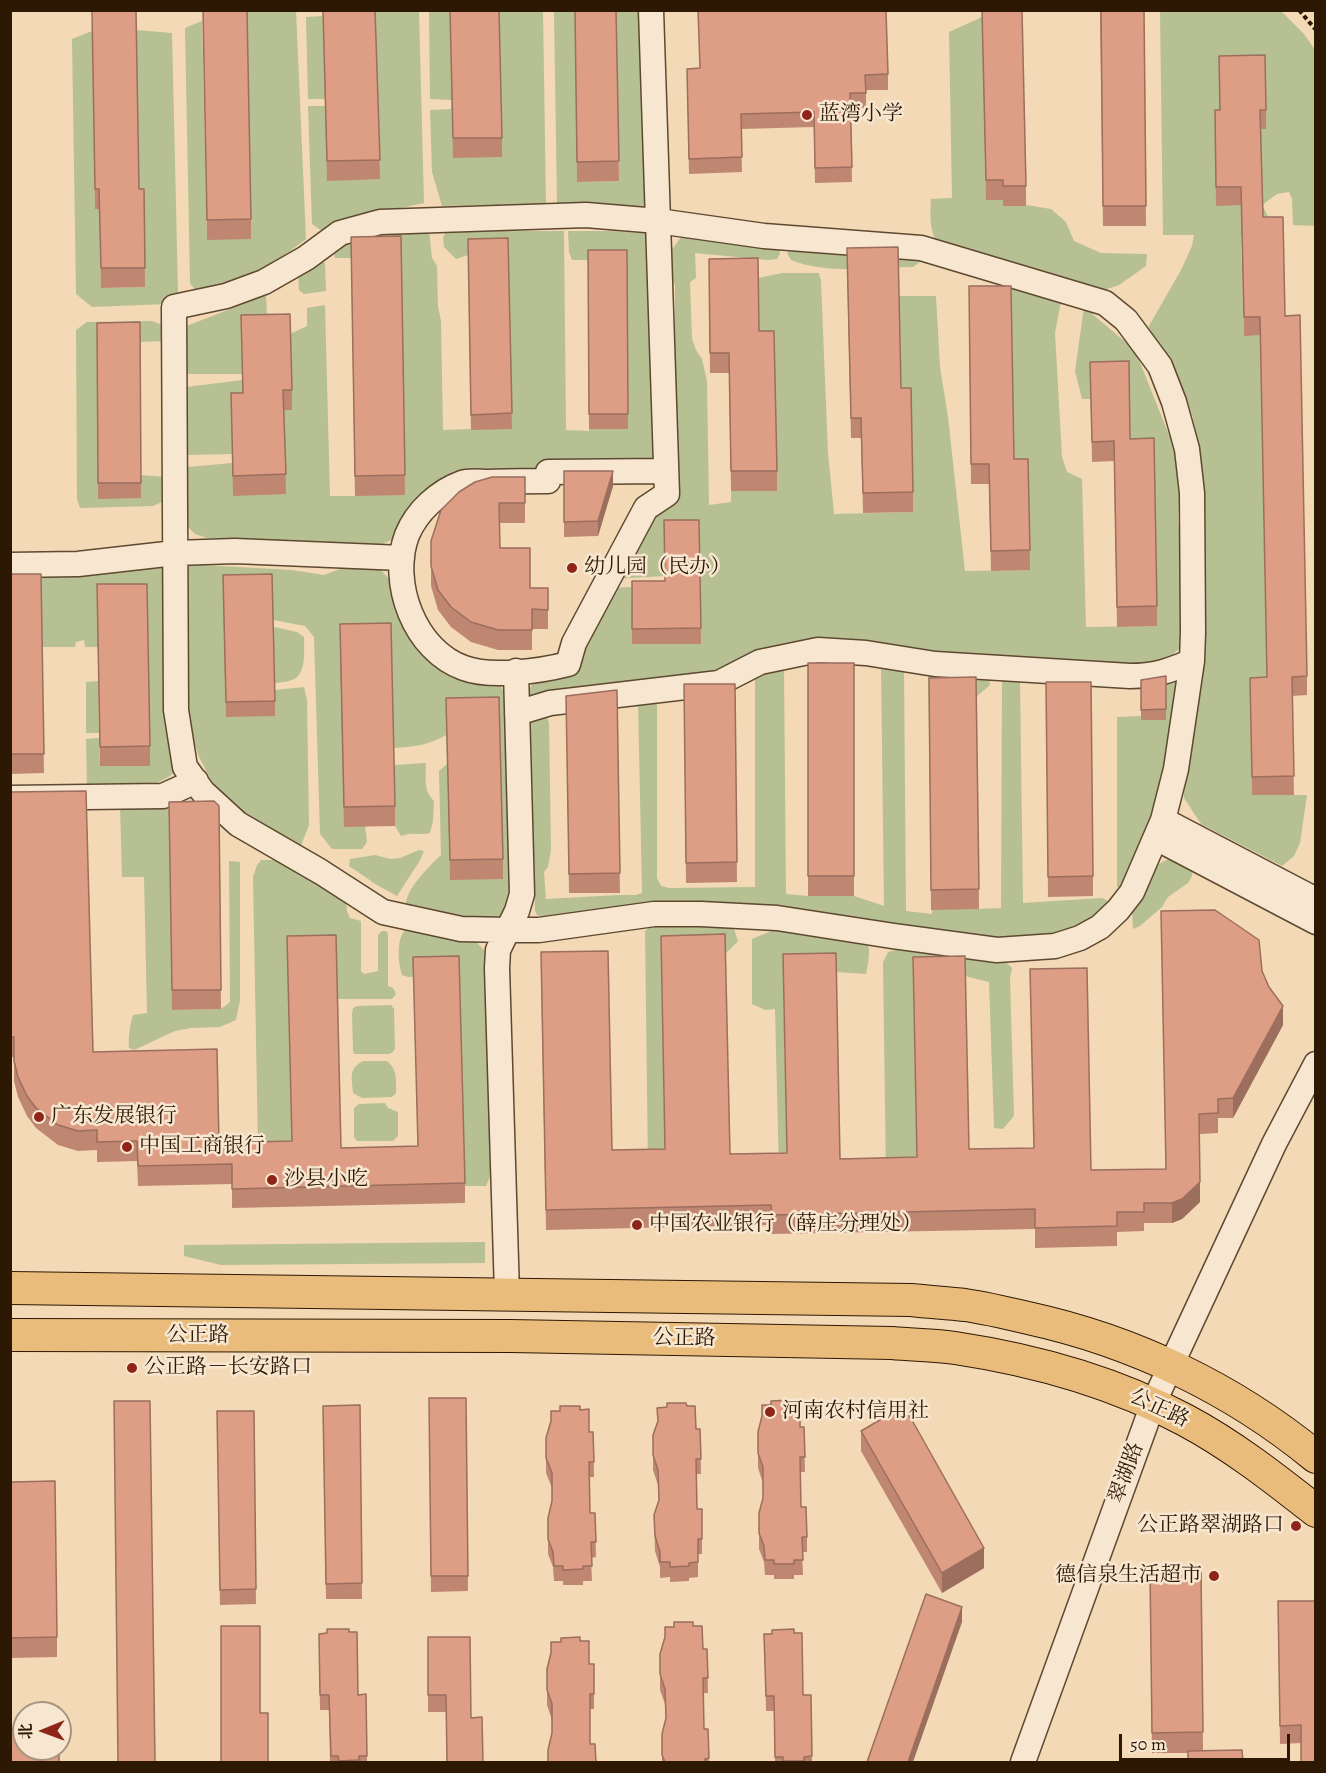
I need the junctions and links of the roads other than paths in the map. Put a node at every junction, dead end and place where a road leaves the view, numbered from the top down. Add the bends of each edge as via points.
1 (651, 10) edge
2 (658, 221) junction
3 (666, 471) junction
4 (176, 553) junction
5 (402, 558) junction
6 (10, 565) edge
7 (1192, 661) junction
8 (516, 671) junction
9 (517, 713) junction
10 (196, 781) junction
11 (10, 798) edge
12 (1160, 829) junction
13 (1316, 900) edge
14 (1316, 922) edge
15 (508, 930) junction
16 (1316, 1064) edge
17 (10, 1287) edge
18 (507, 1294) junction
19 (10, 1335) edge
20 (1170, 1366) junction
21 (1153, 1404) junction
22 (1316, 1457) edge
23 (1316, 1511) edge
24 (1023, 1762) edge

1 - 2 street
2 - 3 street
2 - 4 street via 586,215 380,222 340,233 264,282 226,296 174,307
2 - 7 street via 764,236 921,248 1105,303 1126,320 1160,366 1187,448 1192,493
3 - 5 street via 548,472 548,481 465,482 432,500 408,535
3 - 8 street via 667,494 646,508 574,643 568,664
4 - 5 street via 235,551
4 - 6 street via 78,564
4 - 10 street via 176,710 185,766
5 - 8 street via 408,609 437,653 464,668 487,673
7 - 9 street via 1168,672 1130,676 934,664 818,650 760,662 719,683 550,704
7 - 12 street via 1176,769
8 - 9 street
9 - 15 street via 522,894
10 - 11 street via 163,796
10 - 15 street via 238,824 383,912 461,929
12 - 13 street
12 - 14 street
12 - 15 street via 1132,892 1118,910 1100,927 1055,946 997,950 777,918 701,914
15 - 18 street via 498,950 497,968
16 - 20 street, 翠湖路
17 - 18 main road, 公正路
18 - 20 main road, 公正路 via 911,1300 967,1305 1064,1326 1115,1342
19 - 21 main road, 公正路 via 510,1336 892,1343 1009,1358 1080,1376
20 - 21 street, 翠湖路
20 - 22 main road, 公正路 via 1222,1392
21 - 23 main road, 公正路 via 1255,1464
21 - 24 street, 翠湖路

